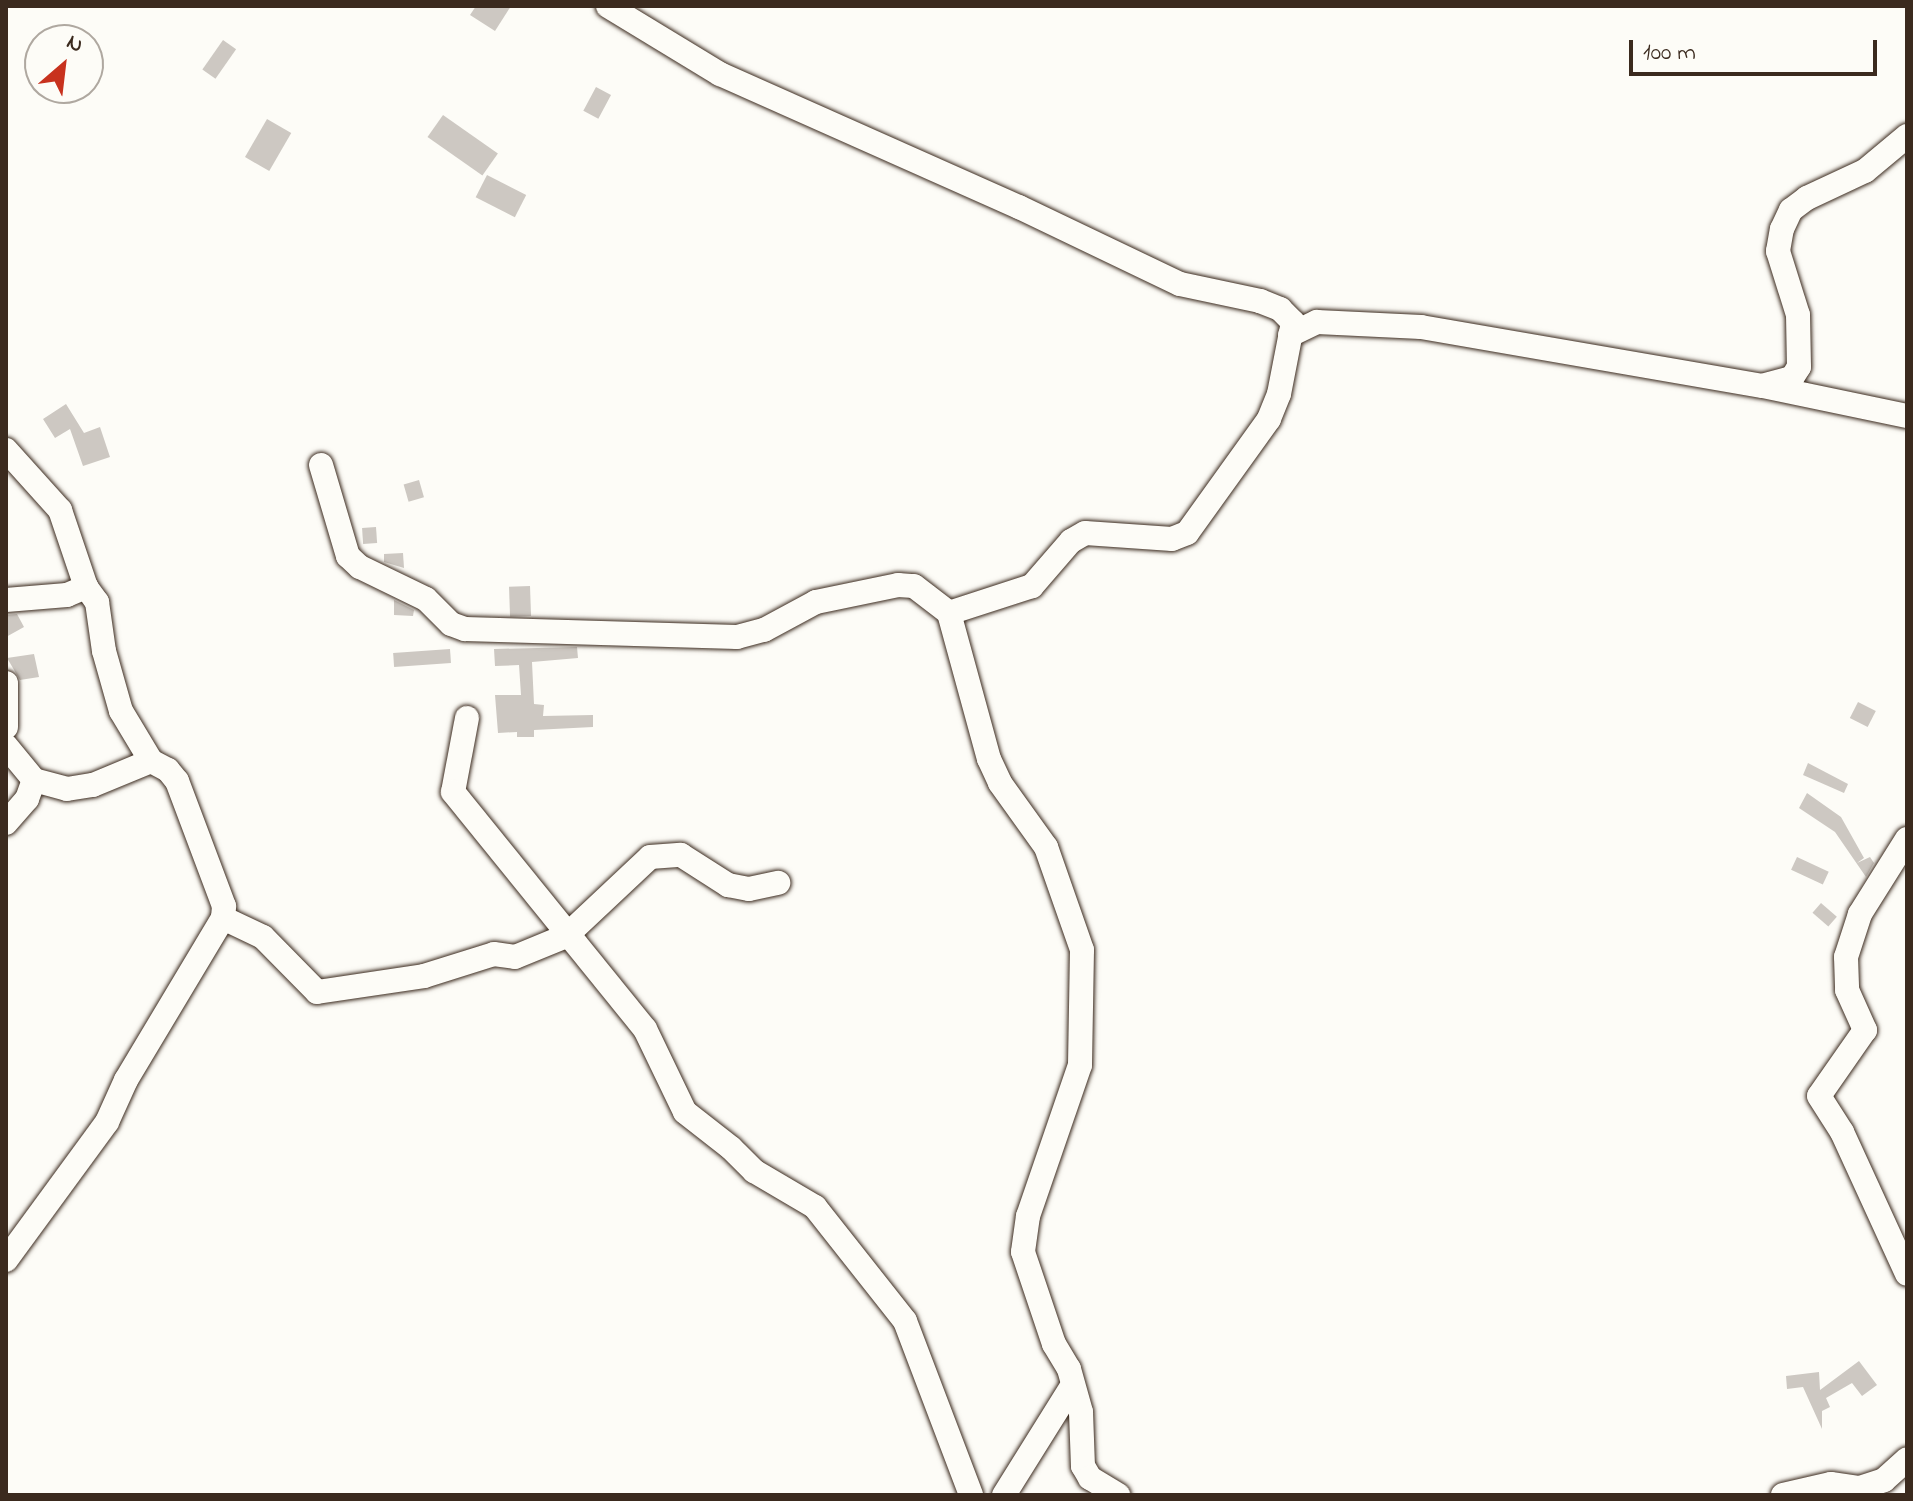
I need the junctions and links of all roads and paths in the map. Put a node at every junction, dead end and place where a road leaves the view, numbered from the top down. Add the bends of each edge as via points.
1 (608, 6) edge
2 (1907, 136) edge
3 (1290, 335) junction
4 (1763, 386) junction
5 (1907, 416) edge
6 (6, 450) edge
7 (321, 465) dead end
8 (86, 587) junction
9 (6, 600) edge
10 (949, 613) junction
11 (6, 683) edge
12 (467, 718) dead end
13 (6, 727) edge
14 (6, 746) edge
15 (151, 761) junction
16 (34, 780) junction
17 (6, 823) edge
18 (1907, 839) edge
19 (778, 883) dead end
20 (223, 918) junction
21 (566, 936) junction
22 (1904, 1258) edge
23 (6, 1260) edge
24 (1072, 1386) junction
25 (1907, 1459) edge
26 (971, 1495) edge
27 (1004, 1495) edge
28 (1118, 1495) edge
29 (1783, 1495) edge

1 - 3 street via 720,74 1114,255 1180,284 1280,309 1293,322
2 - 4 street via 1865,171 1791,210 1778,251 1798,315 1799,367 1792,378
3 - 4 street via 1317,322 1421,327
3 - 10 street via 1269,419 1187,533 1172,539 1085,533 1071,541 1032,586
4 - 5 street
6 - 8 street via 60,510
7 - 10 street via 348,556 426,599 451,624 465,629 737,637 764,630 816,602 898,585 914,586
8 - 9 street via 67,595
8 - 15 street via 97,602 121,711
10 - 24 street via 989,759 1046,847 1082,950 1080,1065 1022,1236 1023,1252
11 - 13 street
12 - 21 street via 453,792
14 - 16 street
15 - 16 street via 93,785 67,789
15 - 20 street via 177,781 224,906
16 - 17 street via 27,799
18 - 22 street via 1860,914 1846,957 1847,990 1865,1030 1819,1096
19 - 21 street via 749,889 728,885 681,855 650,857
20 - 21 street via 263,937 317,992 424,976 494,954 515,957
20 - 23 street via 126,1080 107,1122
21 - 26 street via 645,1029 685,1112 754,1171 815,1207 905,1321
24 - 27 street
24 - 28 street via 1081,1412 1083,1466 1090,1478
25 - 29 street via 1884,1480 1860,1488 1831,1484

